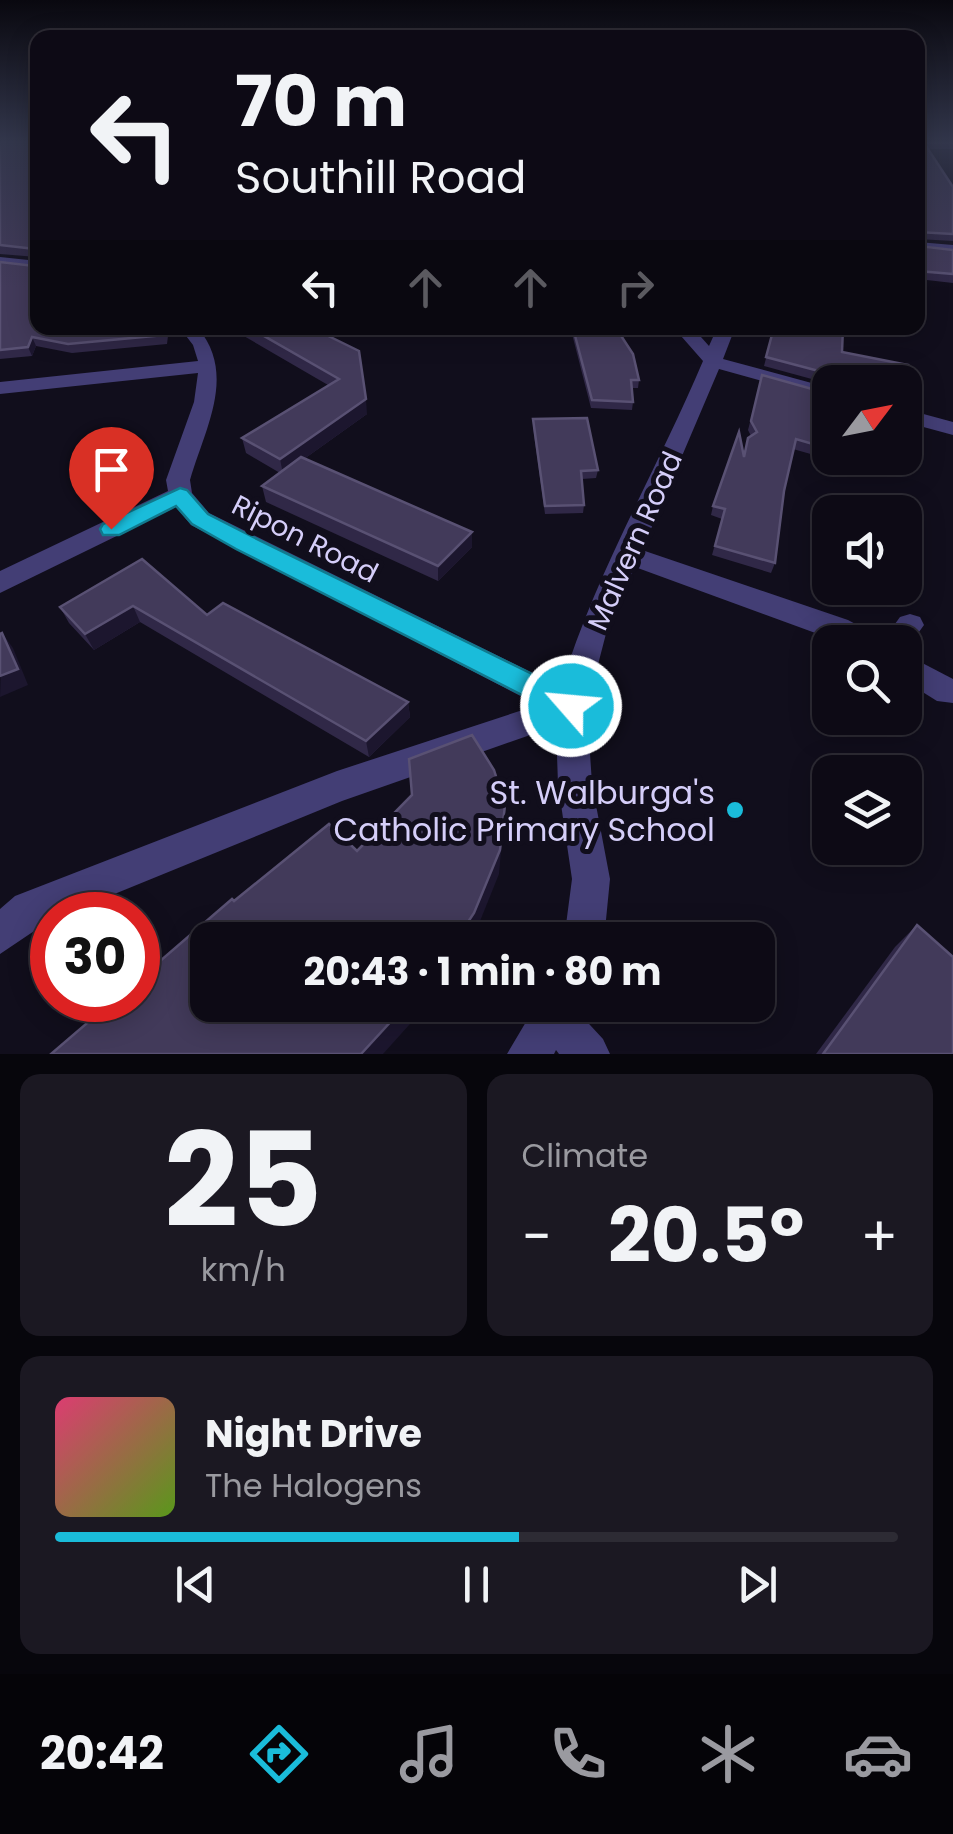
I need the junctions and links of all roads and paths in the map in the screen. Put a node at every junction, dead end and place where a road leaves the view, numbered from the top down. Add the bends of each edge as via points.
1 (925, 248) edge
2 (953, 250) edge
3 (0, 262) edge
4 (30, 265) edge
5 (194, 335) edge
6 (689, 335) edge
7 (724, 335) edge
8 (714, 362) junction
9 (209, 366) junction
10 (0, 388) edge
11 (812, 389) edge
12 (922, 420) edge
13 (953, 428) edge
14 (180, 496) junction
15 (628, 555) junction
16 (0, 584) edge
17 (829, 625) edge
18 (922, 676) edge
19 (948, 692) dead end
20 (571, 706) junction
21 (586, 922) edge
22 (0, 934) edge
23 (551, 1022) edge
24 (566, 1022) edge
25 (529, 1054) edge
26 (588, 1054) edge

1 - 2 street
3 - 4 street
5 - 9 street
6 - 8 street
7 - 8 street, Malvern Road
8 - 11 street
8 - 15 street, Malvern Road
9 - 10 street
9 - 14 street via 210,384 178,480
12 - 13 street
14 - 16 street
14 - 20 street, Ripon Road via 200,519 244,543
15 - 17 street
15 - 20 street, Malvern Road via 594,626
18 - 19 street
20 - 21 street, Malvern Road via 591,880
20 - 22 street via 337,788 65,895 29,910
23 - 25 street
24 - 26 street

